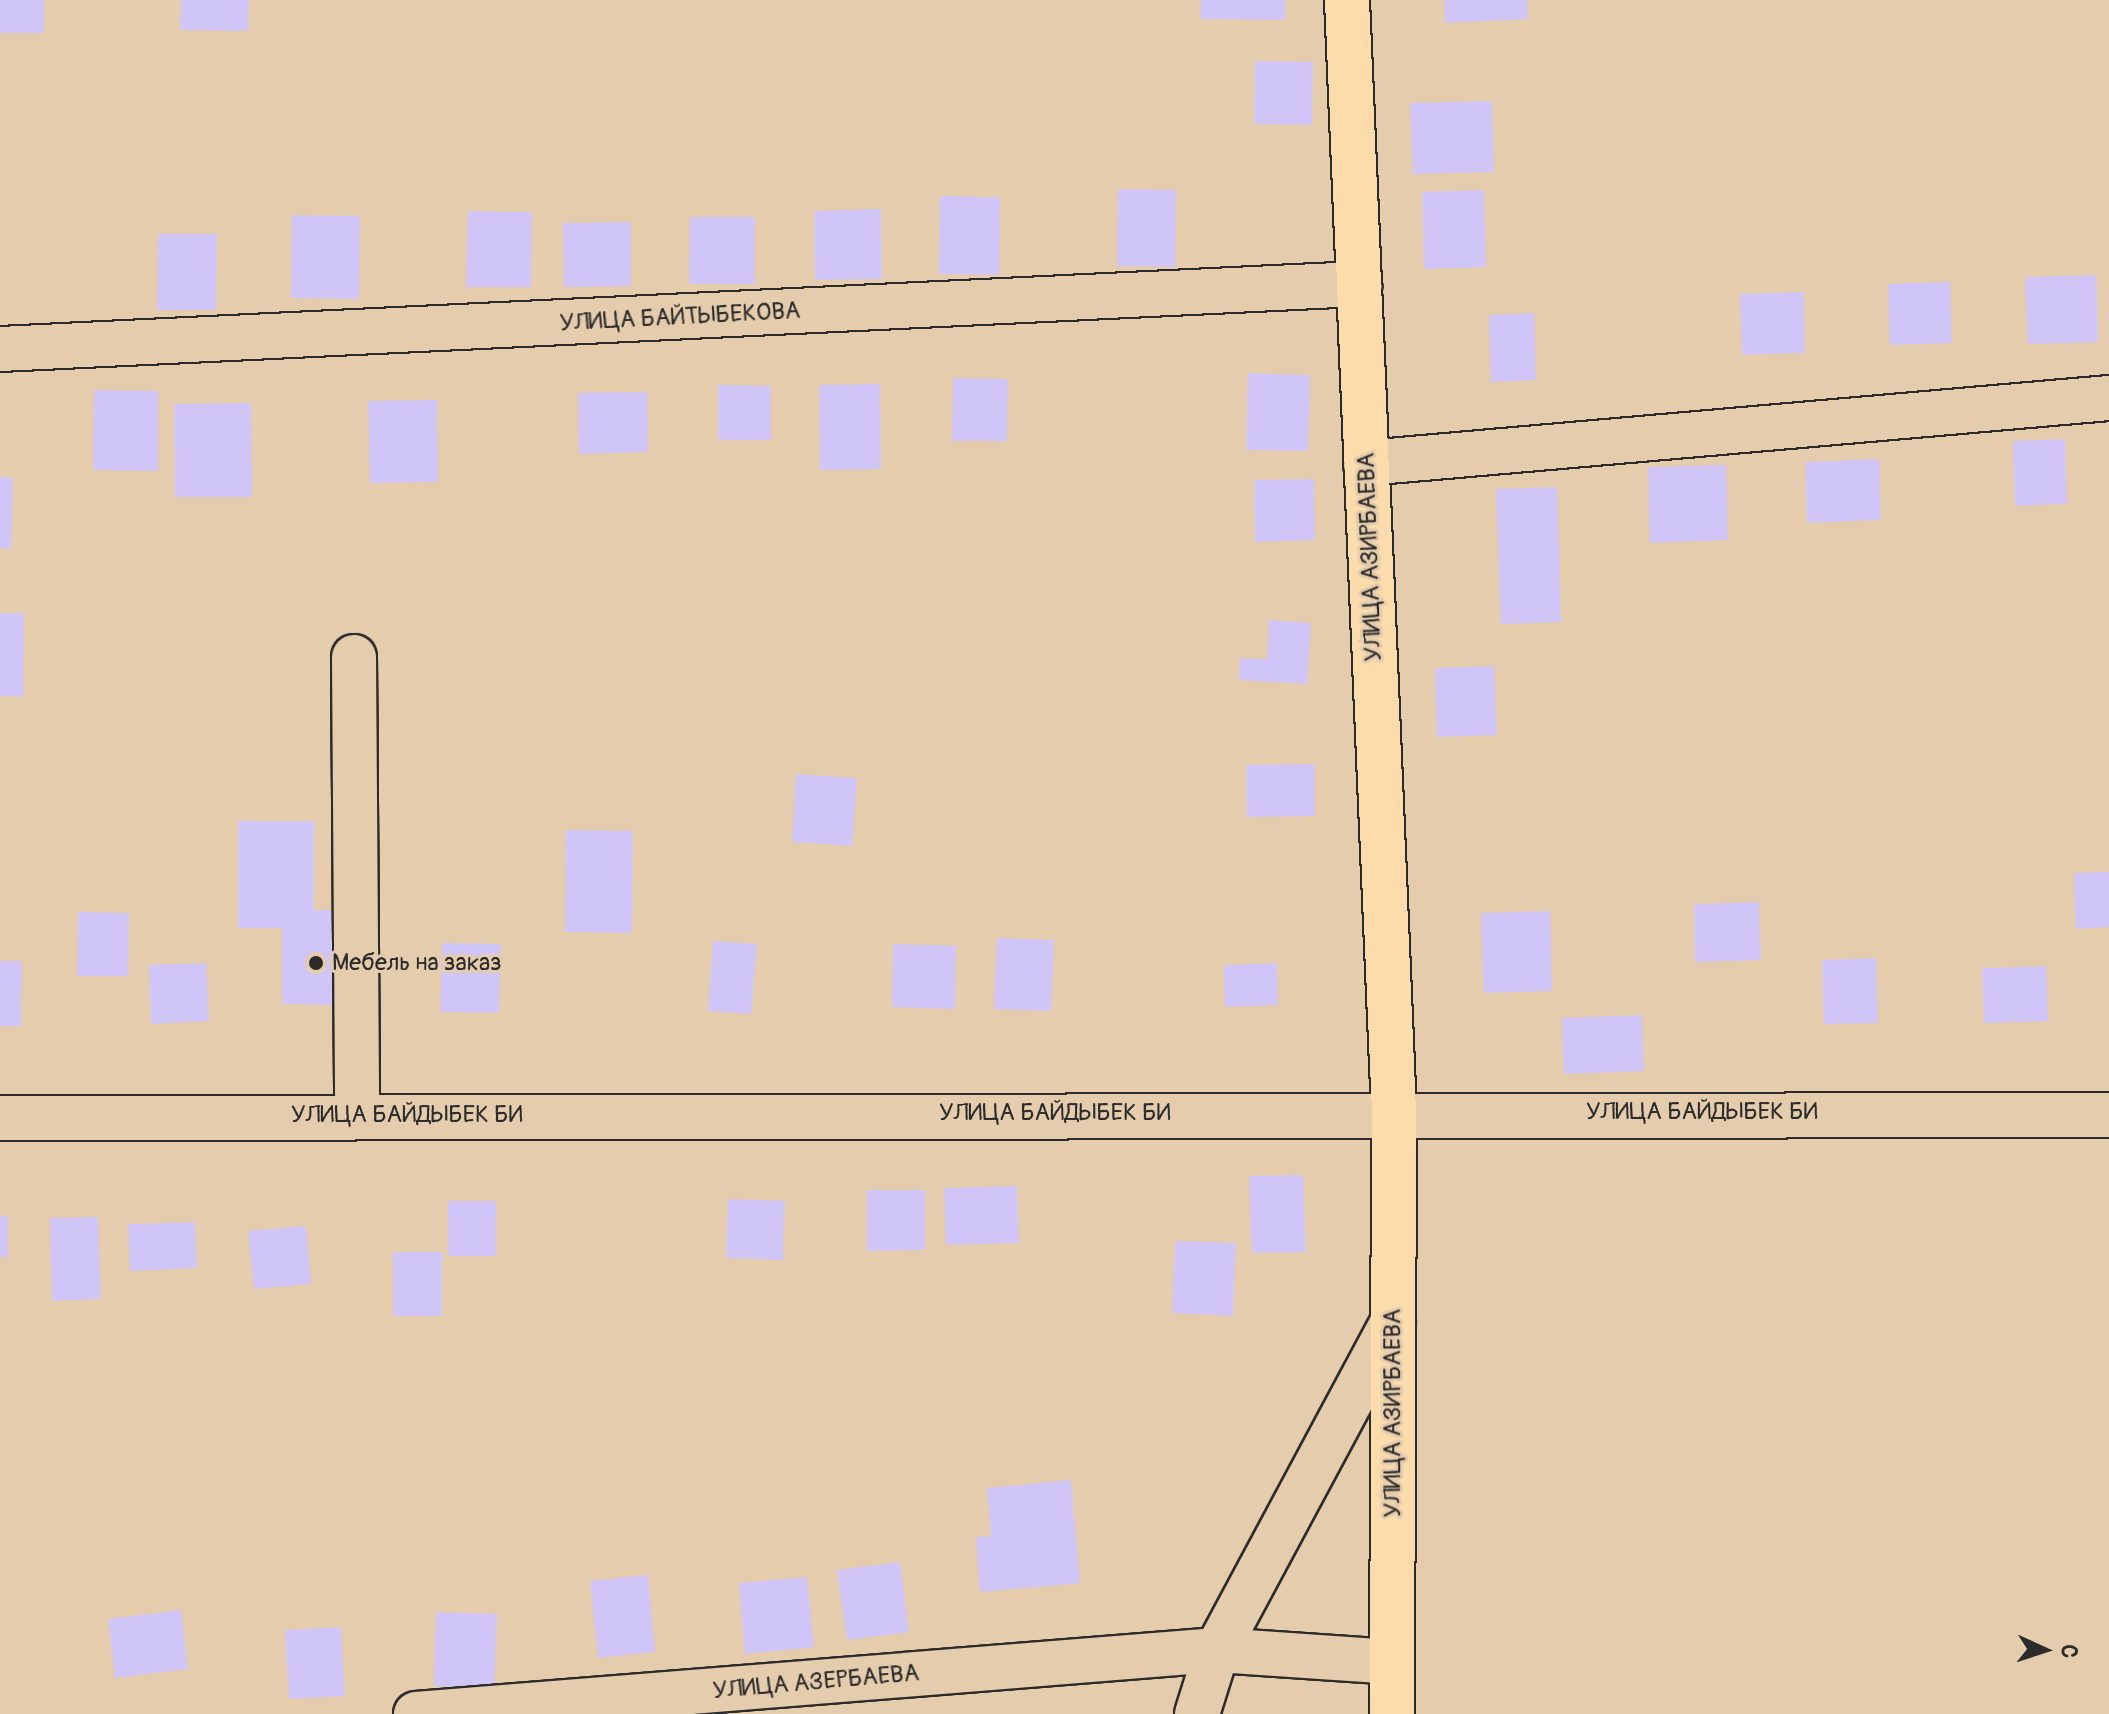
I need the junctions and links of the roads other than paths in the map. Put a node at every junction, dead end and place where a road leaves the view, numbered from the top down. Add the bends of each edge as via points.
1 (1347, 0) edge
2 (1359, 284) junction
3 (0, 349) edge
4 (2109, 398) edge
5 (1366, 463) junction
6 (354, 657) dead end
7 (2106, 1108) edge
8 (1394, 1113) junction
9 (357, 1114) junction
10 (0, 1118) edge
11 (1393, 1322) junction
12 (1217, 1650) junction
13 (1392, 1662) junction
14 (416, 1714) edge
15 (1197, 1714) edge
16 (1392, 1714) edge

1 - 2 main road, УЛИЦА АЗИРБАЕВА
2 - 3 street, УЛИЦА БАЙТЫБЕКОВА
2 - 5 main road, УЛИЦА АЗИРБАЕВА
4 - 5 street
5 - 8 main road, УЛИЦА АЗИРБАЕВА
6 - 9 street
7 - 8 street, УЛИЦА БАЙДЫБЕК БИ
8 - 9 street, УЛИЦА БАЙДЫБЕК БИ
8 - 11 main road, УЛИЦА АЗИРБАЕВА
9 - 10 street, УЛИЦА БАЙДЫБЕК БИ
11 - 12 street
11 - 13 main road, УЛИЦА АЗИРБАЕВА
12 - 13 street, УЛИЦА АЗЕРБАЕВА
12 - 14 street, УЛИЦА АЗЕРБАЕВА
12 - 15 street
13 - 16 main road, УЛИЦА АЗИРБАЕВА

